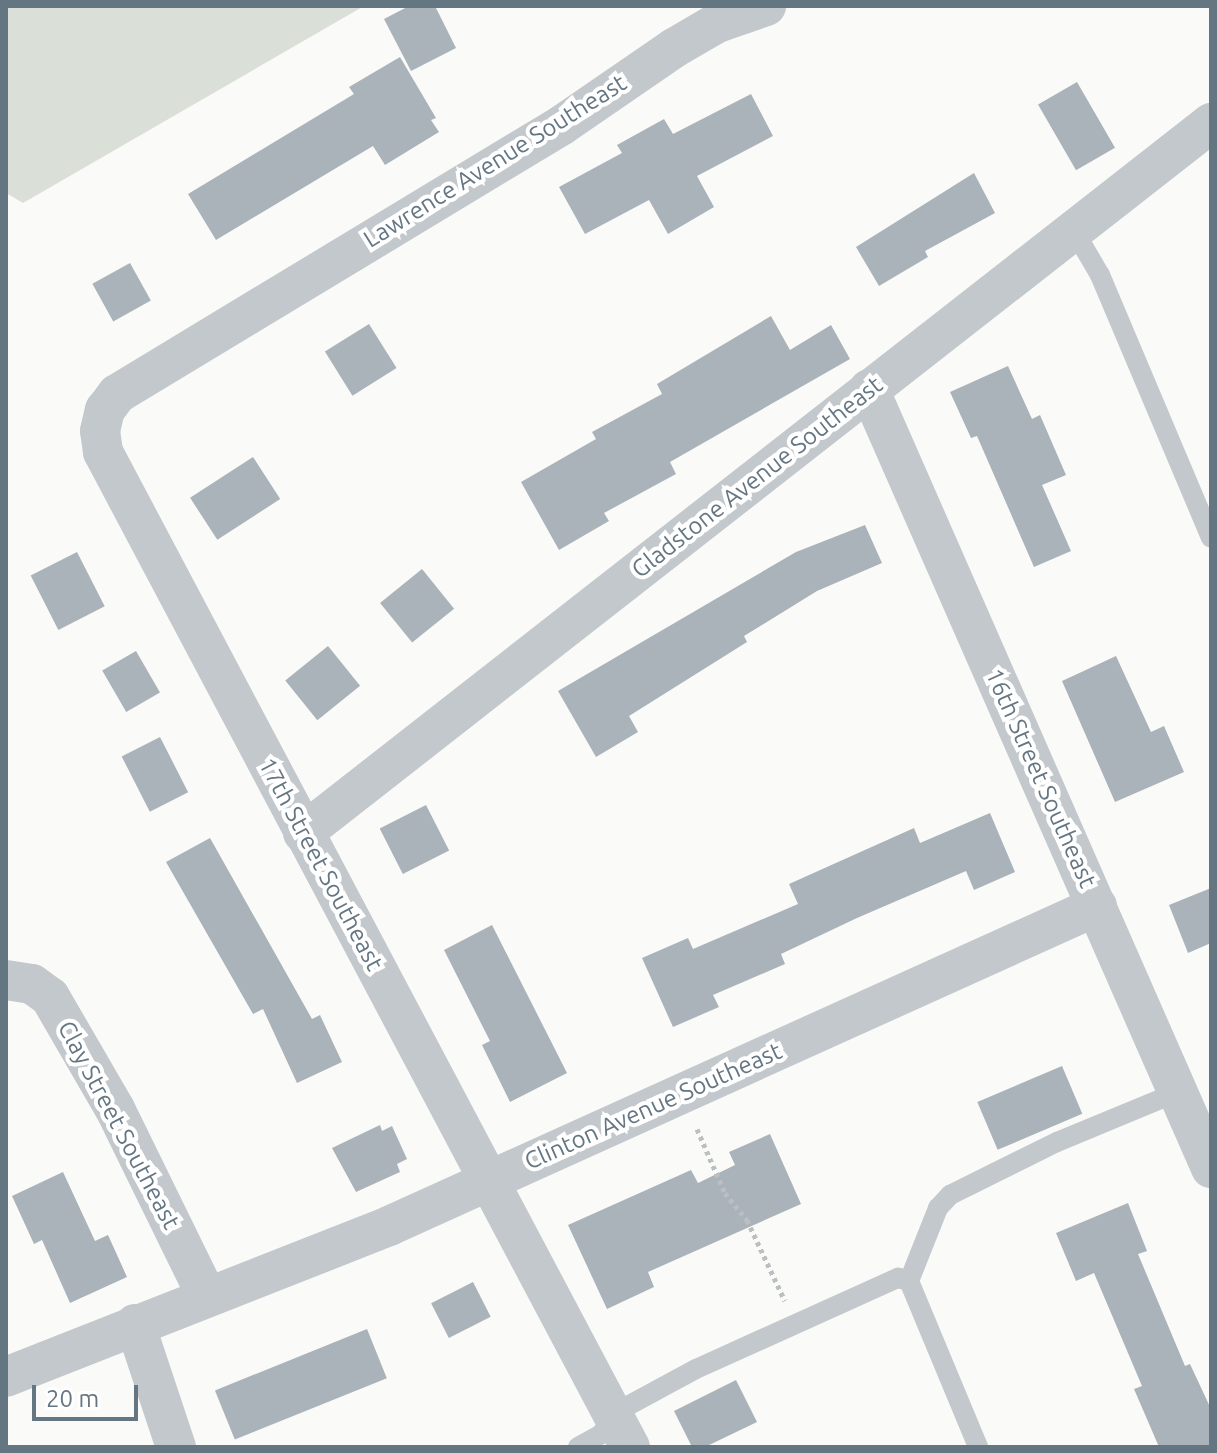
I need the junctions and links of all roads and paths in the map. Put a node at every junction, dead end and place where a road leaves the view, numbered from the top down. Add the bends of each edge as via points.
1 (766, 6) edge
2 (1211, 123) edge
3 (1073, 229) junction
4 (228, 325) joint
5 (869, 389) junction
6 (1211, 538) edge
7 (303, 833) junction
8 (1097, 906) junction
9 (6, 980) edge
10 (1178, 1092) junction
11 (681, 1093) junction
12 (1211, 1168) edge
13 (489, 1180) junction
14 (909, 1281) junction
15 (207, 1297) junction
16 (795, 1323) junction
17 (135, 1324) junction
18 (6, 1377) edge
19 (622, 1432) edge
20 (176, 1447) edge
21 (578, 1447) edge
22 (978, 1447) edge

1 - 4 street, Lawrence Avenue Southeast via 717,23 674,48 562,125
2 - 3 street, Gladstone Avenue Southeast
3 - 5 street, Gladstone Avenue Southeast
3 - 6 lane via 1100,275
4 - 7 street, 17th Street Southeast via 117,394 105,410 103,452
5 - 7 street, Gladstone Avenue Southeast
5 - 8 street, 16th Street Southeast
7 - 13 street, 17th Street Southeast
8 - 10 street, 16th Street Southeast
8 - 11 street, Clinton Avenue Southeast
9 - 15 street, Clay Street Southeast via 32,984 50,997 115,1109
10 - 12 street, 16th Street Southeast
10 - 14 lane via 1057,1142 950,1195 938,1208
11 - 13 street, Clinton Avenue Southeast
11 - 16 path via 725,1193 747,1220
13 - 15 street, Clinton Avenue Southeast via 389,1226
13 - 19 street, 17th Street Southeast
14 - 16 lane via 898,1278
14 - 22 lane
15 - 17 street, Clinton Avenue Southeast
16 - 19 lane via 696,1369
17 - 18 street
17 - 20 street
19 - 21 lane via 601,1434

